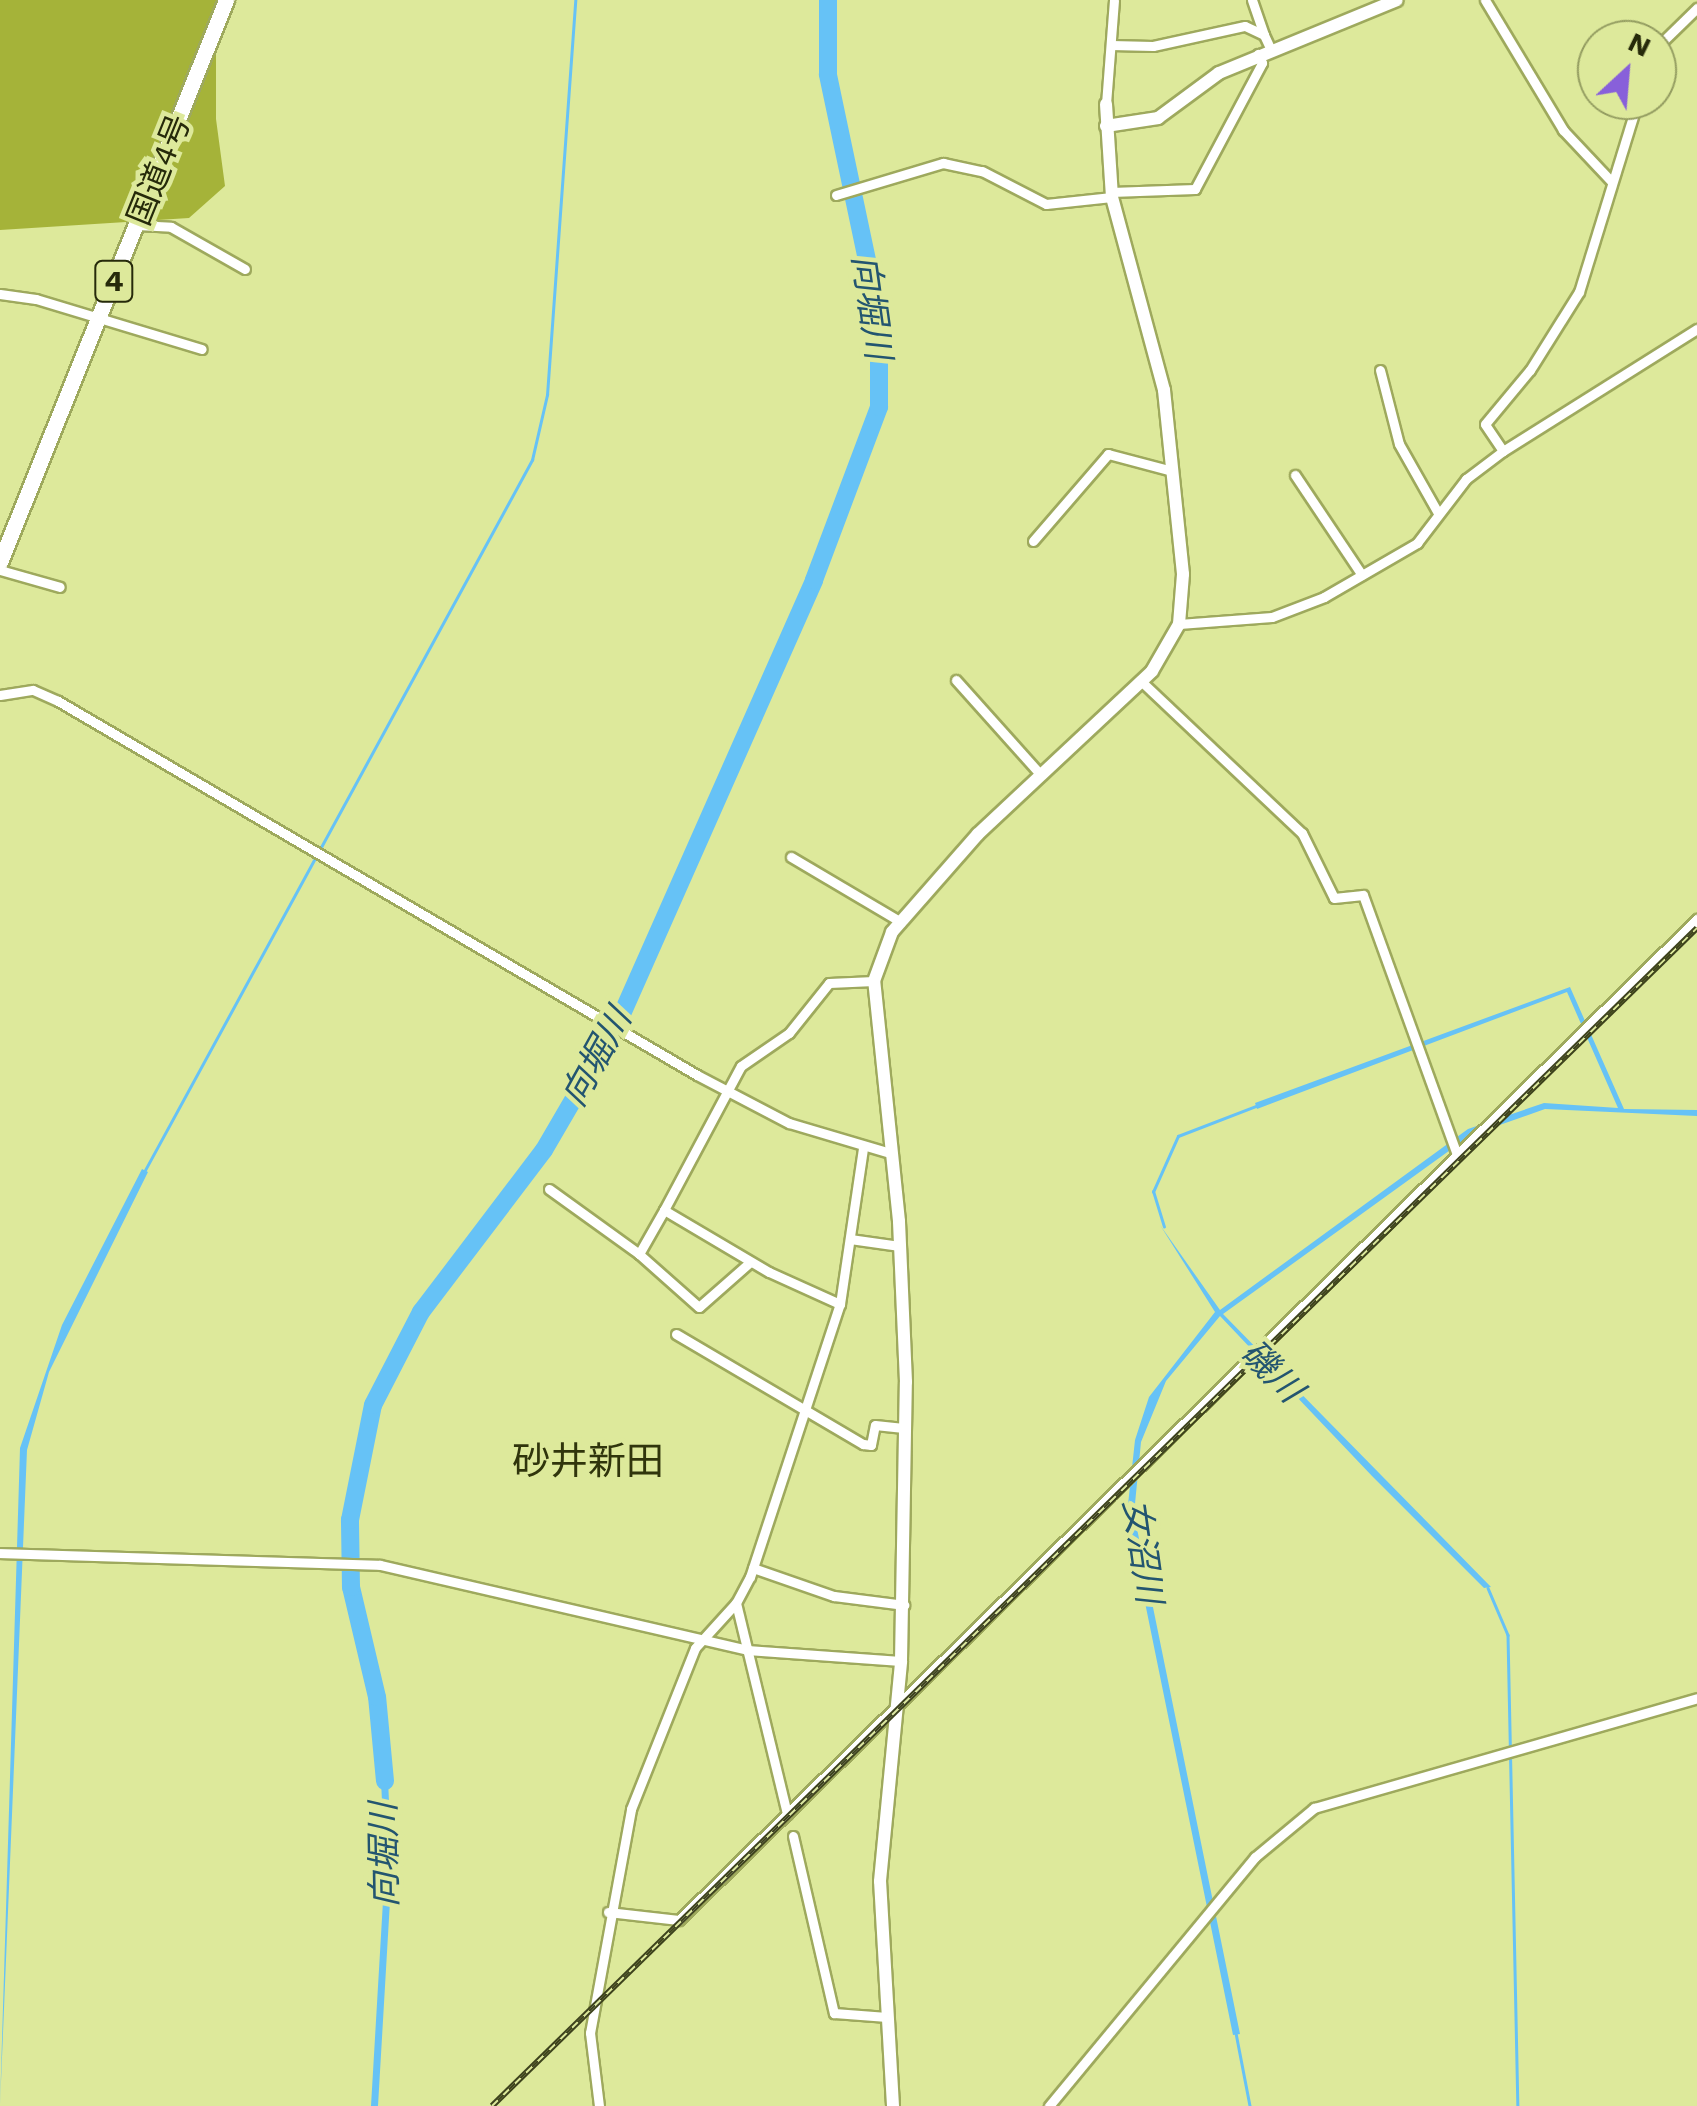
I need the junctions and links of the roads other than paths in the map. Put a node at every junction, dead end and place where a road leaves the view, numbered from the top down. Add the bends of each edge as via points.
1 (226, 0) edge
2 (1114, 0) edge
3 (1252, 0) edge
4 (1397, 0) edge
5 (1485, 0) edge
6 (1697, 8) edge
7 (1677, 28) edge
8 (1264, 35) junction
9 (1111, 45) junction
10 (1264, 52) junction
11 (1106, 104) joint
12 (1631, 120) edge
13 (1106, 126) junction
14 (1611, 181) junction
15 (839, 194) dead end
16 (1112, 195) junction
17 (137, 225) junction
18 (246, 269) dead end
19 (0, 294) edge
20 (99, 318) junction
21 (1697, 329) edge
22 (202, 349) dead end
23 (1380, 370) dead end
24 (1503, 451) junction
25 (1172, 471) junction
26 (1296, 476) dead end
27 (1438, 514) junction
28 (1034, 541) dead end
29 (0, 562) edge
30 (0, 570) edge
31 (1362, 575) junction
32 (60, 588) dead end
33 (1179, 624) junction
34 (956, 680) dead end
35 (1141, 681) junction
36 (0, 695) edge
37 (1040, 774) junction
38 (791, 857) dead end
39 (1697, 920) edge
40 (901, 922) junction
41 (874, 981) junction
42 (726, 1090) junction
43 (863, 1149) junction
44 (1456, 1152) dead end
45 (890, 1153) junction
46 (549, 1189) dead end
47 (664, 1210) junction
48 (850, 1238) junction
49 (900, 1246) junction
50 (638, 1254) junction
51 (750, 1262) junction
52 (840, 1304) junction
53 (676, 1334) dead end
54 (806, 1414) junction
55 (907, 1428) junction
56 (5, 1553) edge
57 (753, 1568) junction
58 (736, 1602) junction
59 (904, 1605) junction
60 (703, 1639) junction
61 (747, 1650) junction
62 (901, 1662) junction
63 (1697, 1698) edge
64 (896, 1707) junction
65 (787, 1814) junction
66 (794, 1836) dead end
67 (608, 1912) junction
68 (887, 2017) junction
69 (598, 2106) edge
70 (893, 2106) edge
71 (1049, 2106) edge

1 - 17 highway, 国道4号 / 4
2 - 9 street
3 - 8 street
4 - 10 street
5 - 14 street via 1563,130
6 - 7 street
8 - 9 street via 1245,26 1153,46
8 - 10 street
9 - 11 street
10 - 13 street via 1219,73 1158,118
10 - 16 street via 1195,189
11 - 13 street
12 - 14 street
13 - 16 street
14 - 24 street via 1578,292 1530,370 1485,424
15 - 16 street via 943,164 982,171 1046,204
16 - 25 street via 1160,368
17 - 18 street via 171,227
17 - 20 highway, 国道4号 / 4
19 - 20 street
20 - 22 street
20 - 29 highway, 国道4号 / 4
21 - 24 street
23 - 27 street via 1399,444
24 - 27 street via 1466,479
25 - 28 street via 1108,454
25 - 33 street via 1184,574
26 - 31 street
27 - 31 street via 1417,544
30 - 32 street
31 - 33 street via 1272,617
33 - 35 street via 1165,655
34 - 37 street
35 - 37 street
35 - 44 street via 1302,833 1334,898 1363,896
36 - 42 street via 33,690 58,701
37 - 40 street
38 - 40 street
39 - 64 street
40 - 41 street via 884,943
41 - 42 street via 829,983 788,1033 741,1066
41 - 45 street
42 - 43 street via 789,1123
42 - 47 street
43 - 45 street
43 - 48 street
45 - 49 street
46 - 50 street
47 - 50 street
47 - 51 street
48 - 49 street
48 - 52 street
49 - 55 street
50 - 51 street via 700,1307
51 - 52 street
52 - 54 street
53 - 54 street
54 - 55 street via 863,1444 871,1445 875,1424
54 - 57 street
55 - 59 street
56 - 60 street via 380,1565
57 - 58 street
57 - 59 street via 834,1596
58 - 60 street
58 - 61 street
59 - 62 street
60 - 61 street
60 - 67 street via 644,1764
61 - 62 street
61 - 65 street
62 - 64 street
63 - 71 street via 1314,1808 1255,1857
64 - 65 street
64 - 68 street via 880,1881
65 - 67 street via 679,1920
66 - 68 street via 834,2013
67 - 69 street via 590,2033
68 - 70 street

